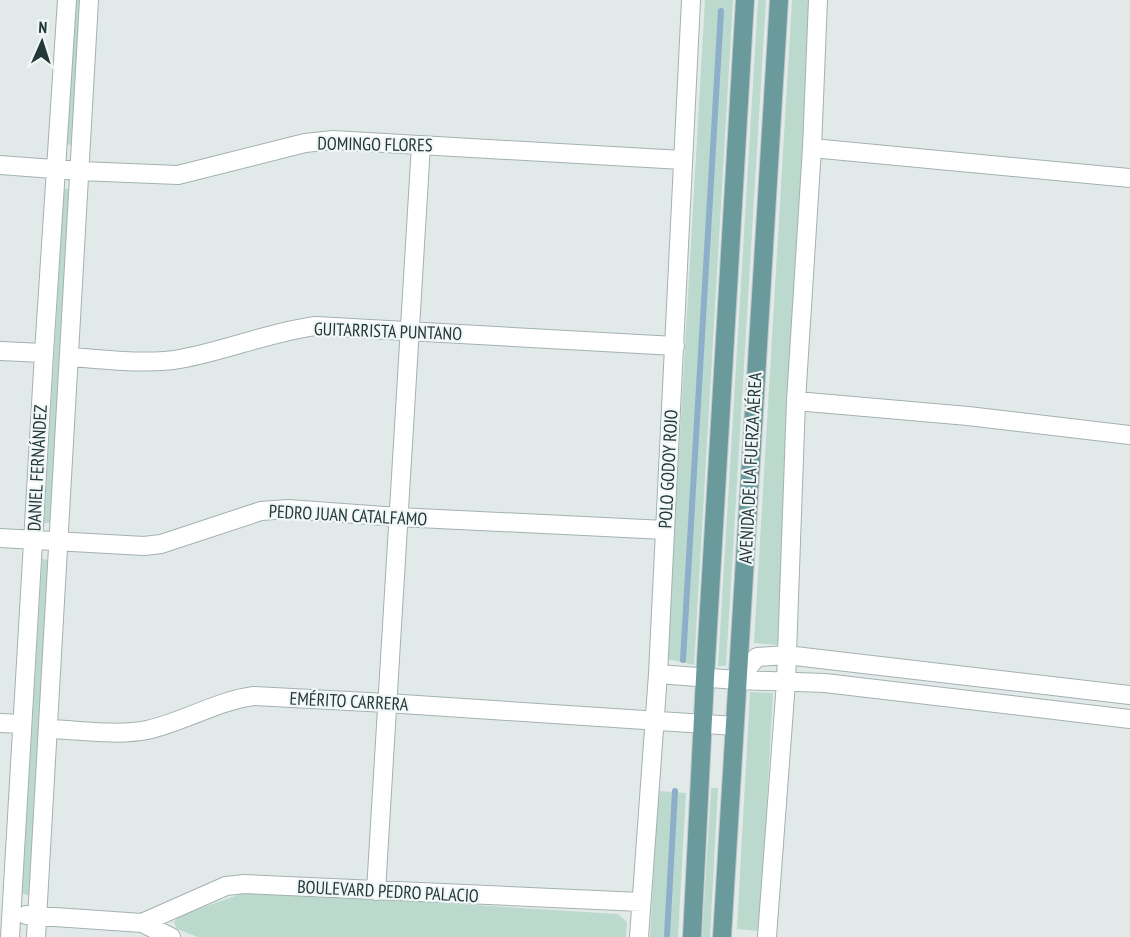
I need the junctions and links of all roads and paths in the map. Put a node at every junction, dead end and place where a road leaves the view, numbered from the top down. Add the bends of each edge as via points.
1 (67, 0) edge
2 (89, 0) edge
3 (691, 0) edge
4 (745, 0) edge
5 (779, 0) edge
6 (818, 0) edge
7 (421, 145) junction
8 (812, 147) junction
9 (682, 160) junction
10 (0, 165) edge
11 (57, 170) junction
12 (80, 171) junction
13 (1130, 178) edge
14 (410, 331) junction
15 (675, 346) junction
16 (0, 351) edge
17 (44, 354) junction
18 (69, 357) junction
19 (796, 401) junction
20 (1130, 435) edge
21 (398, 517) junction
22 (665, 530) junction
23 (0, 538) edge
24 (33, 541) junction
25 (59, 542) junction
26 (786, 655) junction
27 (658, 674) junction
28 (705, 678) junction
29 (737, 680) junction
30 (786, 682) junction
31 (1130, 695) edge
32 (387, 702) junction
33 (1130, 719) edge
34 (654, 721) junction
35 (0, 723) edge
36 (22, 724) junction
37 (703, 725) junction
38 (735, 726) junction
39 (49, 729) junction
40 (376, 891) junction
41 (641, 902) junction
42 (6, 913) edge
43 (38, 916) junction
44 (142, 922) junction
45 (10, 937) edge
46 (36, 937) edge
47 (171, 937) edge
48 (639, 937) edge
49 (692, 937) edge
50 (722, 937) edge
51 (730, 937) edge
52 (767, 937) edge

1 - 11 street, DANIEL FERNÁNDEZ
2 - 12 street, DANIEL FERNÁNDEZ
3 - 9 street, POLO GODOY ROJO
4 - 28 main road, AVENIDA DE LA FUERZA AÉREA
5 - 29 main road, AVENIDA DE LA FUERZA AÉREA
6 - 8 street
7 - 9 street, DOMINGO FLORES
7 - 12 street, DOMINGO FLORES via 333,140 305,143 178,175
7 - 14 street
8 - 13 street
8 - 19 street
9 - 15 street, POLO GODOY ROJO
10 - 11 street, DOMINGO FLORES
11 - 12 street, DOMINGO FLORES
11 - 17 street, DANIEL FERNÁNDEZ
12 - 18 street, DANIEL FERNÁNDEZ
14 - 15 street, GUITARRISTA PUNTANO
14 - 18 street, GUITARRISTA PUNTANO via 295,329 179,360
14 - 21 street
15 - 22 street, POLO GODOY ROJO
16 - 17 street
17 - 24 street, DANIEL FERNÁNDEZ
18 - 25 street, DANIEL FERNÁNDEZ
19 - 20 street
19 - 26 street
21 - 22 street, PEDRO JUAN CATALFAMO
21 - 25 street, PEDRO JUAN CATALFAMO via 288,509 261,511 161,544
21 - 32 street
22 - 27 street, POLO GODOY ROJO
23 - 24 street, PEDRO JUAN CATALFAMO
24 - 25 street, PEDRO JUAN CATALFAMO
24 - 36 street, DANIEL FERNÁNDEZ
25 - 39 street, DANIEL FERNÁNDEZ
26 - 29 street via 757,657
26 - 30 street
26 - 31 street
27 - 28 street
27 - 34 street, POLO GODOY ROJO
28 - 29 street
28 - 37 main road, AVENIDA DE LA FUERZA AÉREA
29 - 30 street
29 - 38 main road, AVENIDA DE LA FUERZA AÉREA
30 - 33 street via 825,683
30 - 52 street
32 - 34 street, EMÉRITO CARRERA
32 - 39 street, EMÉRITO CARRERA via 254,696 148,730
32 - 40 street
34 - 37 street, EMÉRITO CARRERA
34 - 41 street, POLO GODOY ROJO
35 - 36 street
36 - 42 street, DANIEL FERNÁNDEZ
37 - 38 street, EMÉRITO CARRERA
37 - 49 main road, AVENIDA DE LA FUERZA AÉREA
38 - 50 main road, AVENIDA DE LA FUERZA AÉREA
39 - 43 street, DANIEL FERNÁNDEZ
40 - 41 street, BOULEVARD PEDRO PALACIO
40 - 44 street, BOULEVARD PEDRO PALACIO via 225,886
41 - 48 street, POLO GODOY ROJO
42 - 43 street, BOULEVARD PEDRO PALACIO
42 - 45 street, DANIEL FERNÁNDEZ
43 - 44 street, BOULEVARD PEDRO PALACIO
43 - 46 street, DANIEL FERNÁNDEZ
44 - 47 street, BOULEVARD PEDRO PALACIO
50 - 51 street

